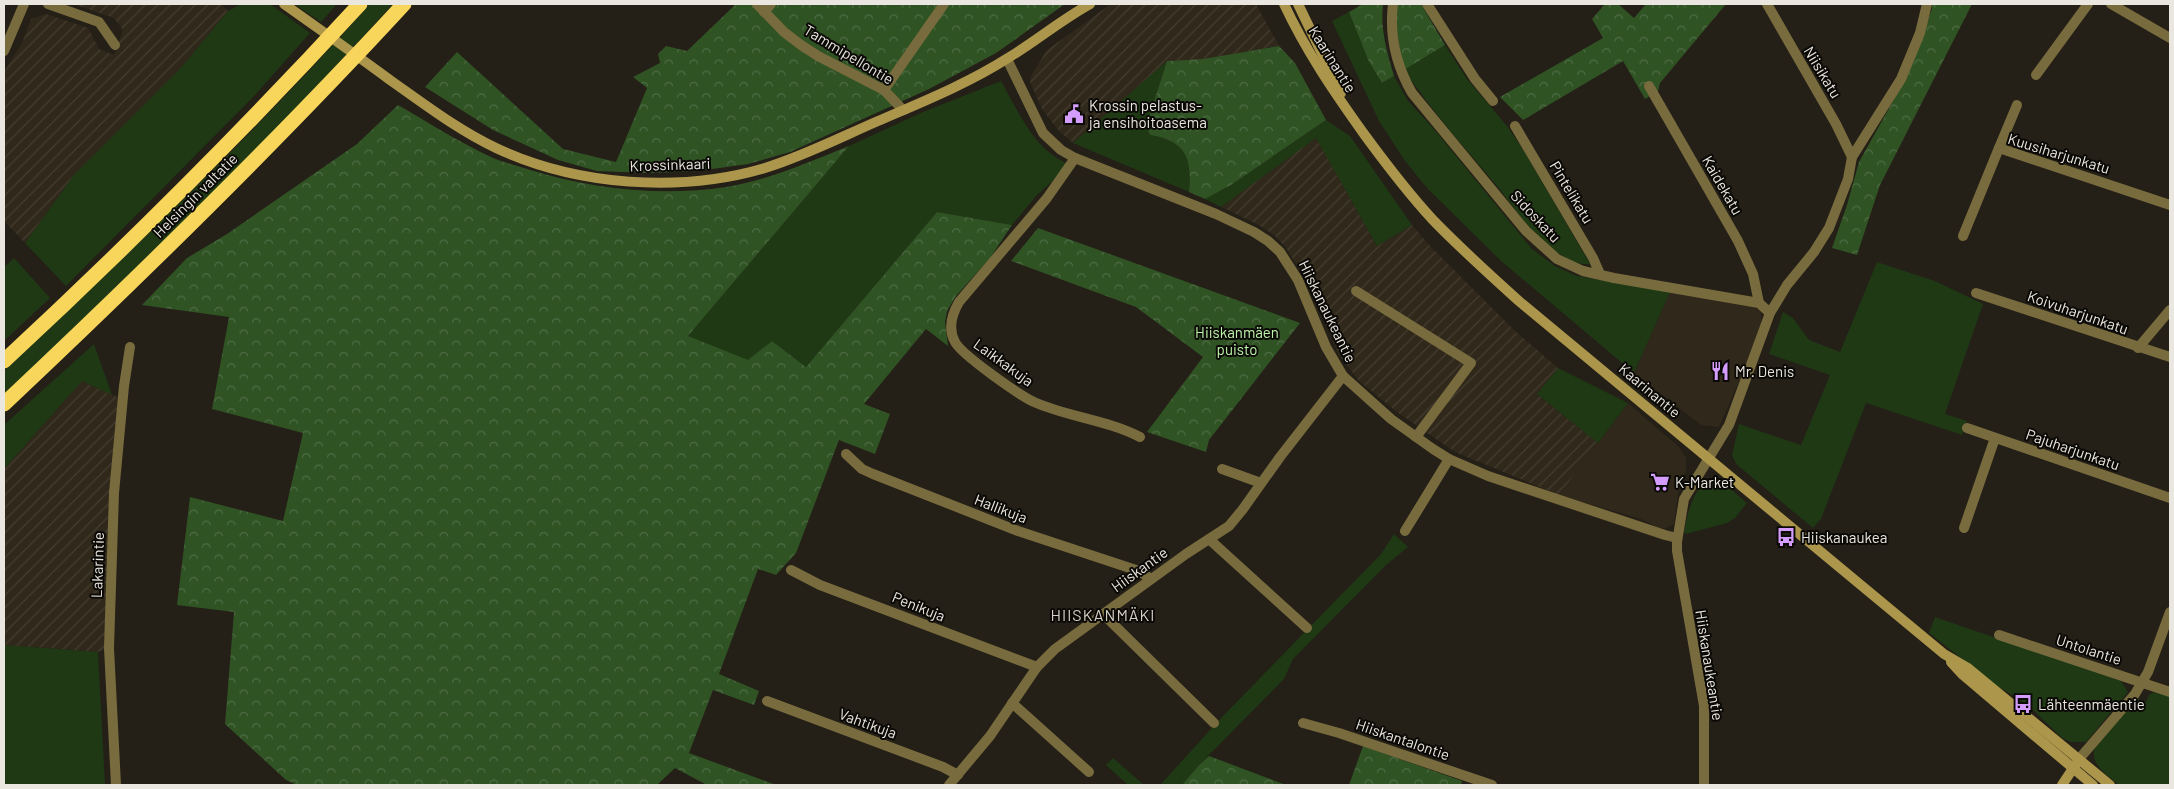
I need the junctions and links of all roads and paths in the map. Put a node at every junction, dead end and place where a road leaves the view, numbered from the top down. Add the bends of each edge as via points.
1 (24, 4) edge
2 (48, 4) edge
3 (284, 4) edge
4 (360, 4) edge
5 (404, 4) edge
6 (757, 4) edge
7 (944, 4) edge
8 (1080, 4) edge
9 (1090, 4) edge
10 (1284, 4) edge
11 (1298, 4) edge
12 (1392, 4) edge
13 (1427, 4) edge
14 (1767, 4) edge
15 (2088, 4) edge
16 (2111, 4) edge
17 (1927, 5) edge
18 (767, 8) edge
19 (1068, 16) junction
20 (2170, 38) edge
21 (115, 45) dead end
22 (4, 51) edge
23 (1007, 59) junction
24 (2036, 75) dead end
25 (1649, 86) dead end
26 (884, 90) junction
27 (1493, 101) dead end
28 (2017, 104) dead end
29 (903, 110) junction
30 (1515, 126) dead end
31 (1359, 127) junction
32 (1998, 148) junction
33 (1852, 157) junction
34 (1074, 158) junction
35 (2170, 204) edge
36 (1963, 236) dead end
37 (1600, 274) junction
38 (1356, 292) dead end
39 (1976, 293) dead end
40 (1759, 303) junction
41 (2170, 310) edge
42 (1770, 313) junction
43 (130, 347) dead end
44 (2138, 348) junction
45 (2170, 358) edge
46 (4, 361) edge
47 (1343, 376) junction
48 (4, 404) edge
49 (1968, 428) dead end
50 (1140, 437) dead end
51 (1416, 437) junction
52 (1994, 438) junction
53 (846, 454) dead end
54 (1709, 458) junction
55 (1450, 459) junction
56 (1222, 469) dead end
57 (1261, 483) junction
58 (2170, 499) edge
59 (1964, 528) dead end
60 (1405, 531) dead end
61 (1210, 540) junction
62 (1677, 551) junction
63 (791, 570) dead end
64 (1151, 579) junction
65 (2170, 612) edge
66 (1103, 614) junction
67 (1308, 628) dead end
68 (1999, 635) dead end
69 (1944, 654) junction
70 (1037, 667) junction
71 (2142, 682) junction
72 (2170, 692) edge
73 (767, 701) dead end
74 (1012, 703) junction
75 (1214, 722) dead end
76 (1303, 723) dead end
77 (2079, 759) junction
78 (2072, 768) junction
79 (1090, 772) dead end
80 (958, 775) junction
81 (116, 785) edge
82 (950, 785) edge
83 (1492, 785) edge
84 (1704, 785) edge
85 (2062, 785) edge
86 (2092, 785) edge
87 (2110, 785) edge

1 - 22 street
2 - 21 street via 99,22
3 - 29 main road, Krossinkaari via 451,122 496,148 547,166 594,177 680,182 738,174 792,158
4 - 46 highway, Helsingin valtatie via 214,157
5 - 48 highway, Helsingin valtatie via 149,266
6 - 18 street, Tammipellontie
7 - 26 street
8 - 19 main road, Krossinkaari
9 - 19 main road, Krossinkaari
10 - 31 main road, Kaarinantie via 1329,85
11 - 31 main road, Kaarinantie
12 - 37 street, Sidoskatu via 1392,32 1398,63 1422,106 1536,241 1569,266
13 - 27 street via 1475,79
14 - 33 street, Niisikatu
15 - 24 street
16 - 20 street
17 - 33 street via 1899,84
18 - 26 street, Tammipellontie via 784,32 818,56
19 - 23 main road, Krossinkaari
23 - 29 main road, Krossinkaari
23 - 34 street, Hiiskanaukeantie via 1043,133
25 - 40 street, Kaidekatu via 1738,241 1753,274
26 - 29 street, Tammipellontie
28 - 32 street
30 - 37 street, Pintelikatu
31 - 54 main road, Kaarinantie via 1413,198 1466,253 1520,302
32 - 35 street, Kuusiharjunkatu
32 - 36 street, Kuusiharjunkatu
33 - 42 street, Hiiskanaukeantie via 1848,179 1829,228
34 - 47 street, Hiiskanaukeantie via 1216,214 1268,241 1280,252 1298,280 1326,347
34 - 50 street, Laikkakuja via 1047,198 959,302 952,315 952,336 963,351 1028,399
37 - 40 street, Sidoskatu
38 - 51 street via 1471,363
39 - 44 street, Koivuharjunkatu
40 - 42 street
41 - 44 street
42 - 54 street, Hiiskanaukeantie via 1729,425
43 - 81 street, Lakarintie via 114,493 109,648
44 - 45 street, Koivuharjunkatu
47 - 51 street, Hiiskanaukeantie
47 - 57 street, Hiiskantie
49 - 52 street, Pajuharjunkatu
51 - 55 street, Hiiskanaukeantie
52 - 58 street, Pajuharjunkatu
52 - 59 street
53 - 64 street, Hallikuja via 862,469 873,474 1018,531 1139,571
54 - 62 street, Hiiskanaukeantie via 1684,499
54 - 69 main road, Kaarinantie
55 - 60 street
55 - 62 street, Hiiskanaukeantie via 1550,498 1677,538
56 - 57 street
57 - 61 street, Hiiskantie via 1236,518
61 - 64 street, Hiiskantie
61 - 67 street
62 - 84 street, Hiiskanaukeantie via 1704,706
63 - 70 street, Penikuja
64 - 66 street, Hiiskantie
65 - 71 street
66 - 70 street, Hiiskantie via 1055,649
66 - 75 street
68 - 71 street, Untolantie
69 - 77 main road, Kaarinantie via 1968,668
69 - 78 main road, Kaarinantie via 1963,675
70 - 74 street, Hiiskantie
71 - 72 street, Untolantie
71 - 77 street
73 - 80 street, Vahtikuja
74 - 79 street
74 - 80 street, Hiiskantie
76 - 83 street, Hiiskantalontie
77 - 78 main road
77 - 87 main road, Kaarinantie
78 - 85 main road
78 - 86 main road, Kaarinantie
80 - 82 street, Hiiskantie

